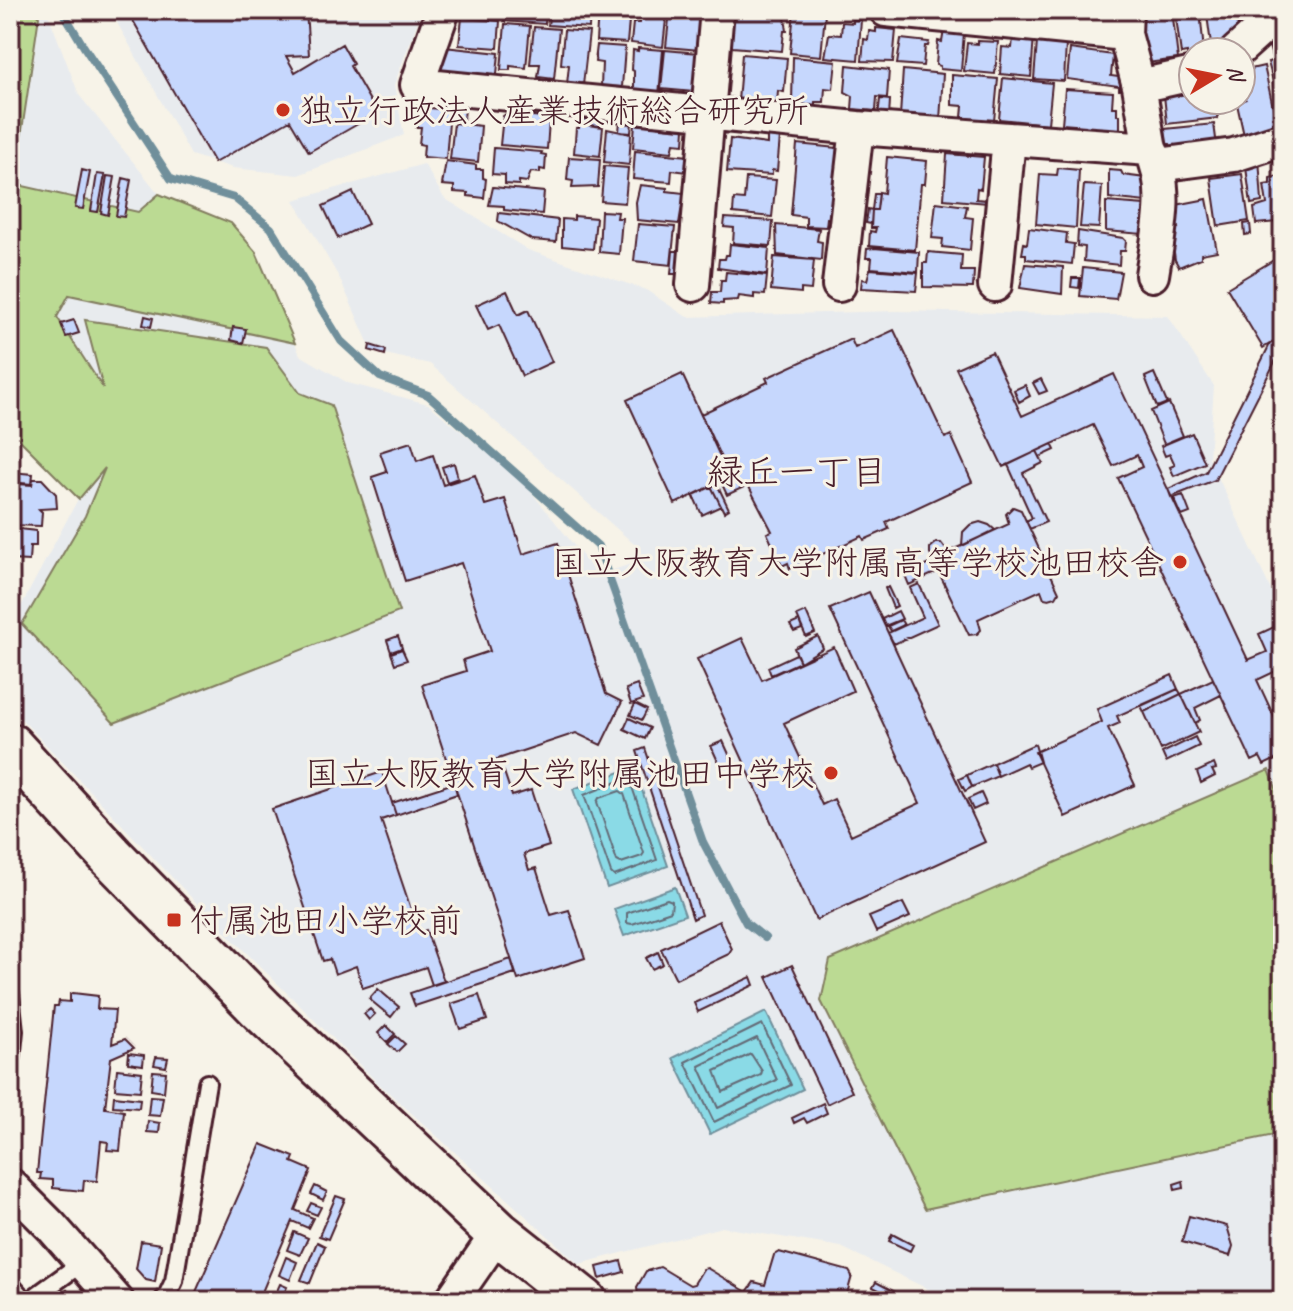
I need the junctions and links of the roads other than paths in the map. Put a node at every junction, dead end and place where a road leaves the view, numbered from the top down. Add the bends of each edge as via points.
1 (443, 10) edge
2 (717, 10) edge
3 (886, 10) edge
4 (1283, 14) edge
5 (1126, 22) edge
6 (1254, 36) edge
7 (1177, 78) edge
8 (1139, 86) junction
9 (708, 113) junction
10 (857, 128) junction
11 (1009, 139) junction
12 (1283, 139) edge
13 (1154, 157) junction
14 (1152, 275) dead end
15 (693, 285) dead end
16 (839, 285) dead end
17 (995, 285) dead end
18 (10, 746) edge
19 (10, 994) edge
20 (10, 1071) edge
21 (207, 1083) dead end
22 (10, 1185) edge
23 (498, 1233) junction
24 (83, 1262) junction
25 (10, 1284) edge
26 (27, 1301) edge
27 (117, 1301) edge
28 (162, 1301) edge
29 (451, 1301) edge
30 (584, 1301) edge

1 - 9 street via 417,85
2 - 9 street
3 - 5 street
4 - 6 street
5 - 8 street
7 - 8 street
8 - 13 street
9 - 10 street
9 - 15 street
10 - 11 street
10 - 16 street
11 - 13 street
11 - 17 street
12 - 13 street via 1234,155
13 - 14 street via 1162,212
18 - 23 street via 262,1010
19 - 20 lane
21 - 28 lane via 174,1281
22 - 24 street
23 - 29 street
23 - 30 street
24 - 26 lane
24 - 27 street
25 - 26 lane

